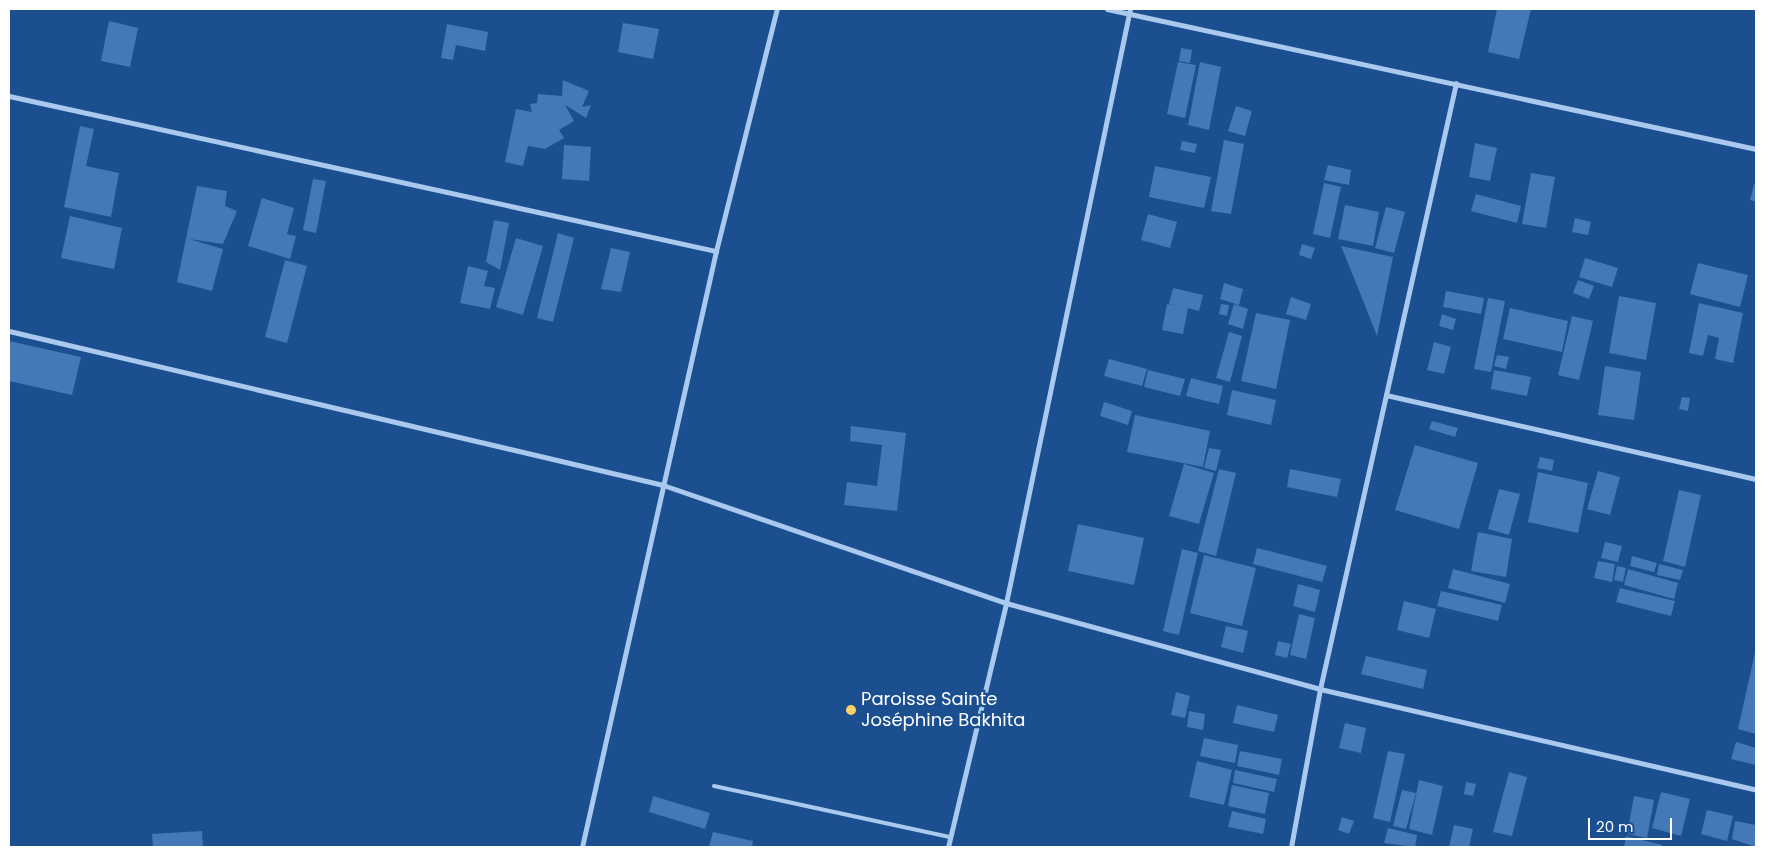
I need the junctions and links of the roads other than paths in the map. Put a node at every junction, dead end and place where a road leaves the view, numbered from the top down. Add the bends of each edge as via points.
1 (777, 9) edge
2 (1107, 9) edge
3 (1129, 11) edge
4 (1456, 83) junction
5 (9, 96) edge
6 (1756, 149) edge
7 (716, 251) junction
8 (9, 331) edge
9 (1386, 395) junction
10 (1756, 479) edge
11 (663, 485) junction
12 (1006, 604) junction
13 (1320, 689) junction
14 (714, 786) dead end
15 (1756, 790) edge
16 (950, 837) junction
17 (582, 847) edge
18 (948, 847) edge
19 (1291, 847) edge

1 - 7 street
2 - 3 street
3 - 4 street
3 - 12 street
4 - 6 street
4 - 9 street
5 - 7 street
7 - 11 street
8 - 11 street
9 - 10 street
9 - 13 street
11 - 12 street
11 - 17 street
12 - 13 street
12 - 16 street
13 - 15 street
13 - 19 street
14 - 16 lane
16 - 18 street

